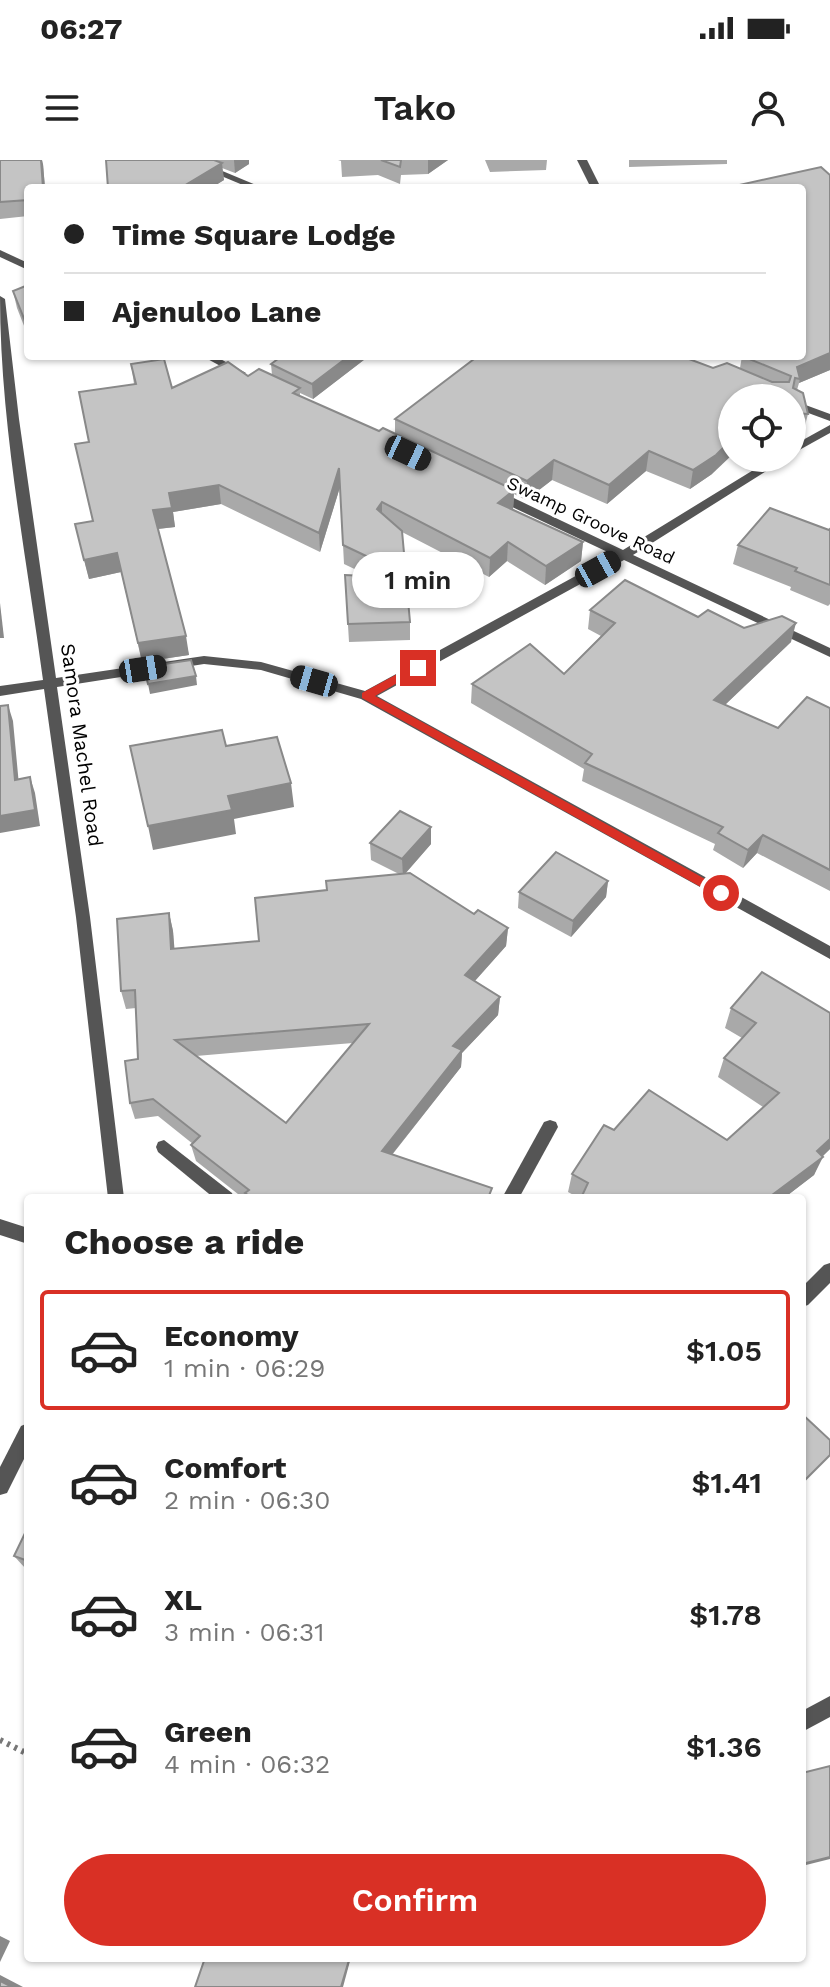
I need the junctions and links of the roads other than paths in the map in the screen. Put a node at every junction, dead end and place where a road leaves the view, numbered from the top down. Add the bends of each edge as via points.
1 (188, 160) edge
2 (582, 160) edge
3 (248, 184) edge
4 (594, 184) edge
5 (0, 253) edge
6 (24, 265) edge
7 (0, 299) edge
8 (215, 360) edge
9 (260, 383) edge
10 (806, 409) edge
11 (830, 418) edge
12 (830, 428) edge
13 (806, 443) edge
14 (758, 472) edge
15 (484, 489) edge
16 (624, 555) junction
17 (830, 653) edge
18 (51, 684) junction
19 (0, 691) edge
20 (366, 696) junction
21 (830, 953) edge
22 (550, 1127) dead end
23 (164, 1147) dead end
24 (116, 1194) edge
25 (221, 1194) edge
26 (512, 1194) edge
27 (0, 1227) edge
28 (24, 1235) edge
29 (830, 1271) edge
30 (806, 1295) edge
31 (24, 1440) edge
32 (0, 1486) edge
33 (830, 1706) edge
34 (806, 1720) edge

1 - 3 street
2 - 4 street
5 - 6 street
7 - 18 street, Samora Machel Road
8 - 9 street
10 - 11 street
12 - 13 street
14 - 16 street
15 - 16 street, Swamp Groove Road
16 - 17 street, Swamp Groove Road
16 - 20 street
18 - 19 street
18 - 20 street via 228,660
18 - 24 street, Samora Machel Road
20 - 21 street
22 - 26 street
23 - 25 street
27 - 28 street
29 - 30 street
31 - 32 street
33 - 34 street

